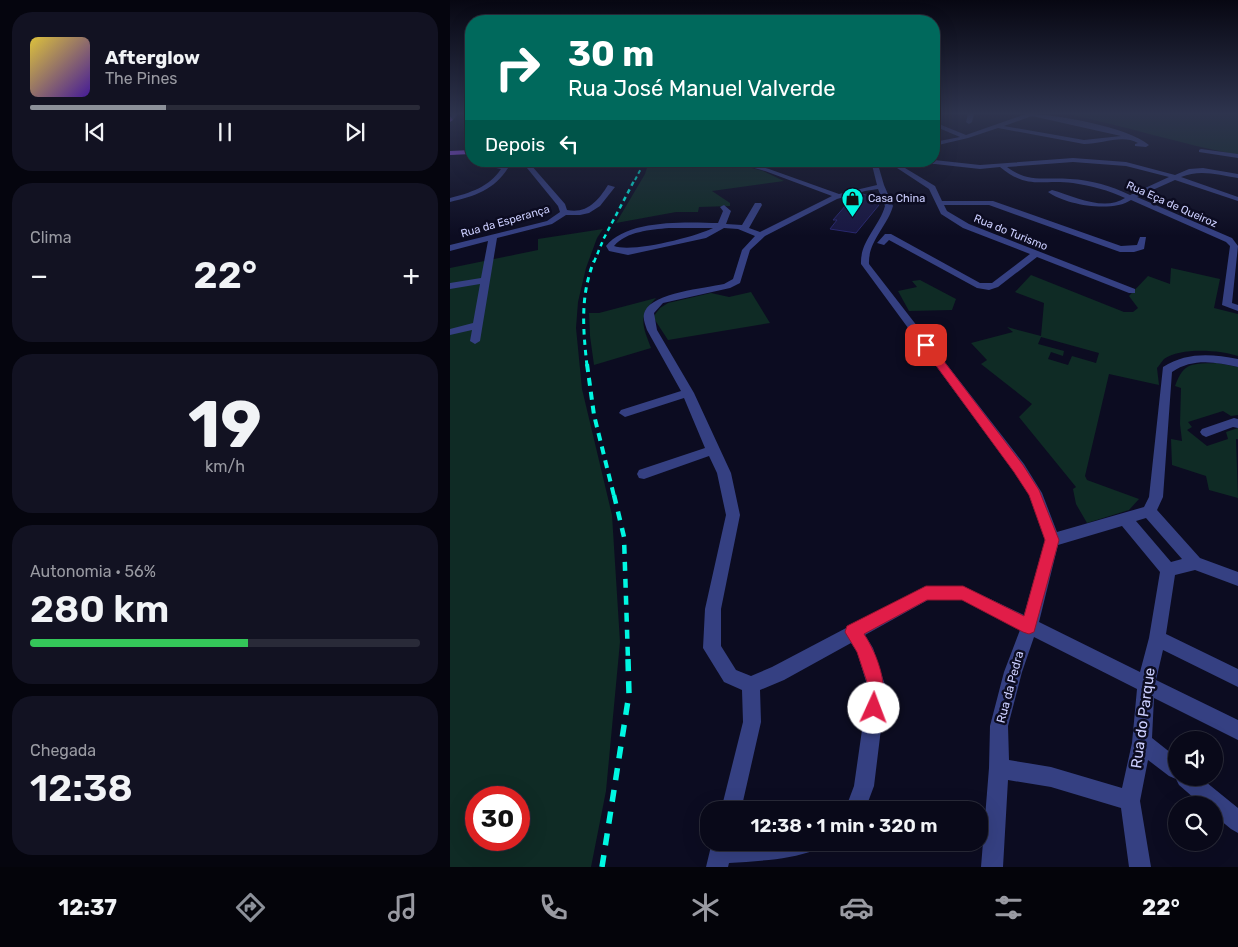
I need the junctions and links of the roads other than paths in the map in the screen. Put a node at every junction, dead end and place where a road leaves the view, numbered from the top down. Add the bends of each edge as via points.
1 (1235, 155) edge
2 (1030, 158) dead end
3 (940, 163) edge
4 (1037, 163) junction
5 (940, 164) edge
6 (945, 164) junction
7 (1002, 166) junction
8 (506, 167) edge
9 (530, 167) edge
10 (756, 167) edge
11 (889, 167) edge
12 (898, 167) edge
13 (1236, 176) edge
14 (1175, 177) junction
15 (498, 178) junction
16 (485, 180) dead end
17 (880, 182) junction
18 (611, 187) dead end
19 (1052, 192) dead end
20 (839, 196) junction
21 (1131, 197) junction
22 (1238, 199) edge
23 (450, 200) edge
24 (940, 203) junction
25 (758, 204) dead end
26 (724, 207) dead end
27 (564, 212) junction
28 (581, 213) junction
29 (553, 221) junction
30 (721, 227) junction
31 (744, 229) junction
32 (760, 236) junction
33 (493, 237) junction
34 (1143, 239) dead end
35 (1234, 240) edge
36 (881, 243) dead end
37 (450, 248) edge
38 (1036, 254) junction
39 (486, 280) junction
40 (450, 286) edge
41 (1132, 290) dead end
42 (1238, 308) edge
43 (478, 325) junction
44 (450, 332) edge
45 (475, 341) dead end
46 (1238, 363) edge
47 (688, 393) junction
48 (625, 413) dead end
49 (1238, 424) edge
50 (1206, 432) dead end
51 (712, 450) junction
52 (644, 474) dead end
53 (1149, 511) junction
54 (1125, 519) junction
55 (1052, 540) junction
56 (1195, 563) junction
57 (1168, 570) junction
58 (1238, 579) edge
59 (1029, 627) junction
60 (853, 632) junction
61 (1156, 638) junction
62 (1238, 678) edge
63 (1146, 683) junction
64 (751, 685) junction
65 (1238, 730) edge
66 (1142, 743) junction
67 (1168, 763) edge
68 (999, 768) junction
69 (1195, 786) edge
70 (1130, 800) junction
71 (733, 801) edge
72 (858, 801) edge
73 (1238, 822) edge
74 (748, 851) edge
75 (720, 854) edge
76 (992, 867) edge
77 (1140, 867) edge

1 - 13 street
2 - 4 street
3 - 6 street
4 - 7 street
4 - 14 street via 1096,161 1154,170
5 - 6 street
6 - 7 street
7 - 21 street, Rua Eça de Queiroz via 1016,177 1028,180 1093,184
8 - 15 street
9 - 27 street, Rua da Esperança
10 - 20 street
11 - 17 street
12 - 24 street, Rua do Turismo via 932,188
13 - 14 street via 1194,170
14 - 21 street
14 - 22 street
15 - 16 street
15 - 23 street via 484,189
17 - 20 street
17 - 55 street via 890,206 885,220 867,244 865,264 1019,468 1035,493
18 - 28 street via 600,204
19 - 21 street via 1110,206 1124,204
20 - 32 street
21 - 35 street, Rua Eça de Queiroz
24 - 34 street via 990,203 1120,249 1141,246
24 - 38 street, Rua do Turismo via 944,212 960,222
25 - 31 street
26 - 30 street via 727,211
27 - 28 street, Rua da Esperança
27 - 29 street, Rua da Esperança
28 - 29 street
29 - 33 street, Rua da Esperança
30 - 30 street via 660,226 624,233 610,246 628,252 703,236
30 - 31 street
31 - 32 street
32 - 47 street via 742,255 737,281 660,301 649,312 652,330
33 - 37 street, Rua da Esperança
33 - 39 street
35 - 42 street, Rua Eça de Queiroz via 1227,305
36 - 38 street via 890,235 977,285 989,287
38 - 41 street, Rua do Turismo
39 - 40 street
39 - 43 street
43 - 44 street
43 - 45 street
46 - 53 street via 1193,358 1167,370 1156,497
47 - 48 street
47 - 51 street
49 - 50 street via 1234,422
51 - 52 street
51 - 64 street via 724,473 733,515 713,609 712,648 730,676
53 - 54 street
53 - 56 street
54 - 55 street
54 - 57 street
55 - 59 street, Rua da Pedra
56 - 57 street
56 - 58 street
57 - 61 street, Rua do Parque
59 - 60 street via 963,593 926,593
59 - 63 street
59 - 68 street, Rua da Pedra via 999,726
60 - 64 street via 778,674
60 - 72 street via 864,648 877,688 864,786
61 - 62 street
61 - 63 street, Rua do Parque
63 - 65 street
63 - 66 street, Rua do Parque
64 - 71 street via 752,722
66 - 67 street
66 - 70 street, Rua do Parque
68 - 70 street via 1051,777
68 - 76 street, Rua da Pedra
69 - 73 street
70 - 77 street, Rua do Parque
74 - 75 street

